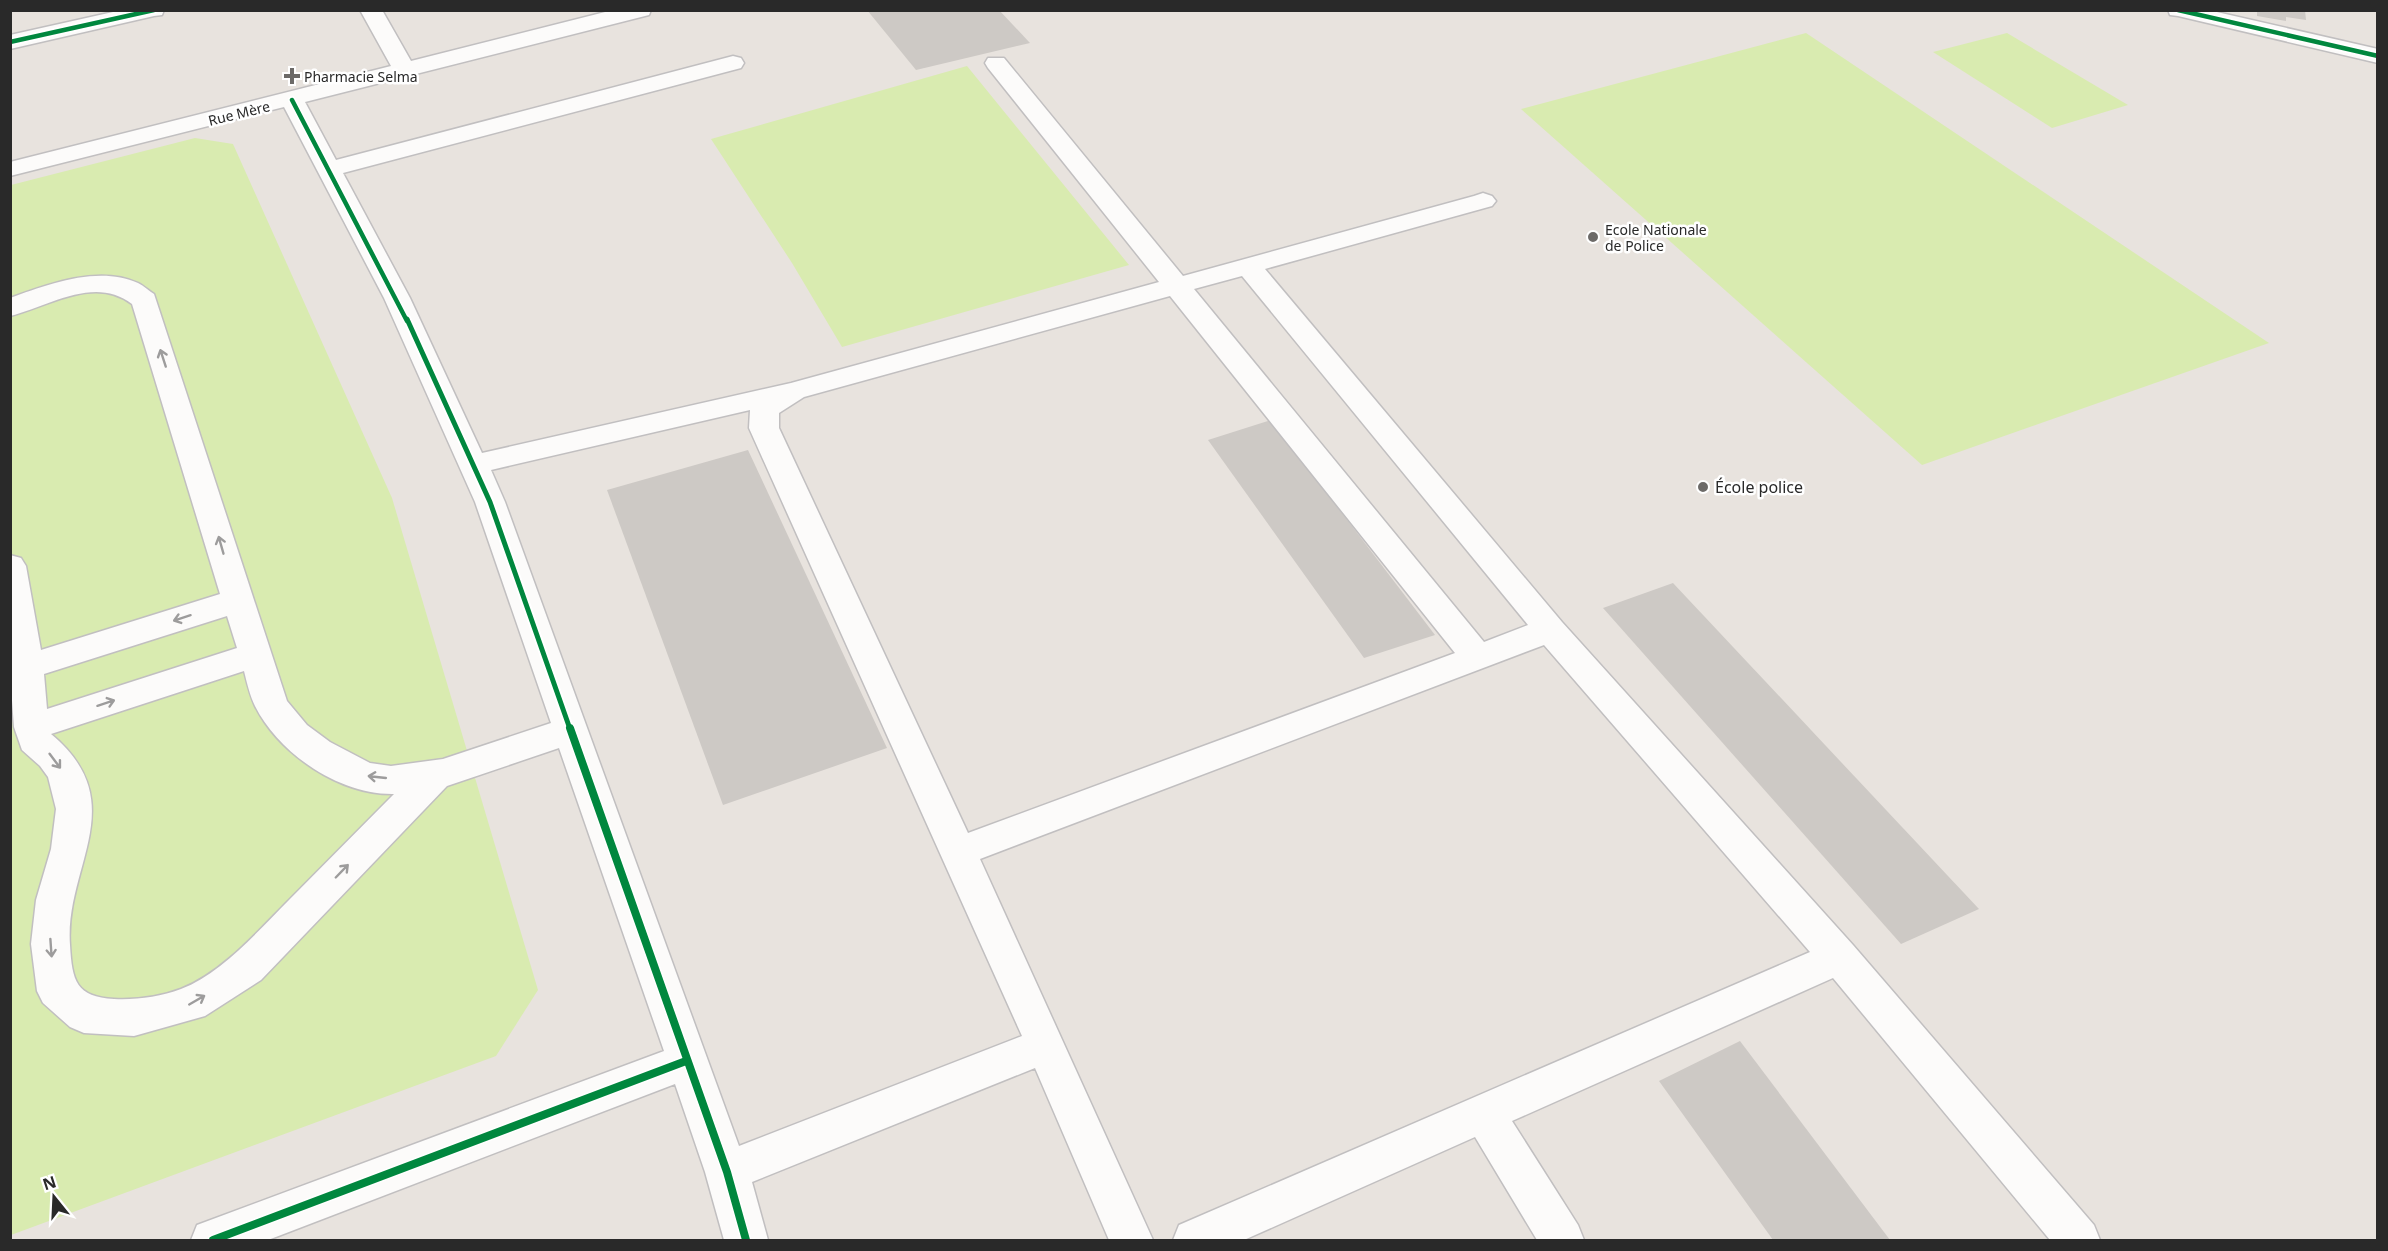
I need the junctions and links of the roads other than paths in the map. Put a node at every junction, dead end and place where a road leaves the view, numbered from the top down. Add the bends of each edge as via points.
1 (154, 10) edge
2 (371, 10) edge
3 (641, 10) edge
4 (2178, 10) edge
5 (10, 42) edge
6 (2378, 56) edge
7 (733, 63) dead end
8 (996, 63) dead end
9 (405, 70) junction
10 (292, 100) junction
11 (10, 169) edge
12 (328, 169) junction
13 (1483, 201) dead end
14 (1248, 266) junction
15 (1177, 286) junction
16 (10, 308) edge
17 (794, 391) junction
18 (472, 465) junction
19 (10, 566) edge
20 (237, 601) junction
21 (1550, 630) junction
22 (255, 655) junction
23 (1477, 657) junction
24 (27, 667) junction
25 (30, 727) junction
26 (572, 729) junction
27 (435, 775) junction
28 (958, 852) junction
29 (1839, 957) junction
30 (1046, 1045) junction
31 (686, 1061) junction
32 (1483, 1113) junction
33 (727, 1172) junction
34 (213, 1240) edge
35 (746, 1240) edge
36 (1131, 1240) edge
37 (1195, 1240) edge
38 (1562, 1240) edge
39 (2079, 1240) edge

1 - 5 street
2 - 9 street
3 - 9 street, Rue Mère
4 - 6 street
7 - 12 street
8 - 15 street
9 - 10 street, Rue Mère
10 - 11 street, Rue Mère
10 - 12 street
12 - 18 street via 397,298
13 - 14 street
14 - 15 street
14 - 21 street
15 - 17 street
15 - 23 street
20 -> 16 street via 144,300 128,288 102,284 70,288
17 - 18 street
17 - 28 street via 765,409 764,428
18 - 26 street via 490,502
19 - 24 street
20 - 22 street
20 -> 24 street
21 - 23 street
21 - 29 street
25 -> 22 street
27 -> 22 street via 369,777 304,745 284,726 271,704
23 - 28 street
24 - 25 street
25 -> 27 street via 34,740 53,756 71,790 74,809 70,849 55,900 50,944 57,991 84,1015 134,1018 191,1004 248,968
26 - 27 street
26 - 31 street
28 - 30 street
29 - 32 street
29 - 39 street
30 - 33 street
30 - 36 street
31 - 33 street
31 - 34 street
32 - 37 street
32 - 38 street
33 - 35 street

